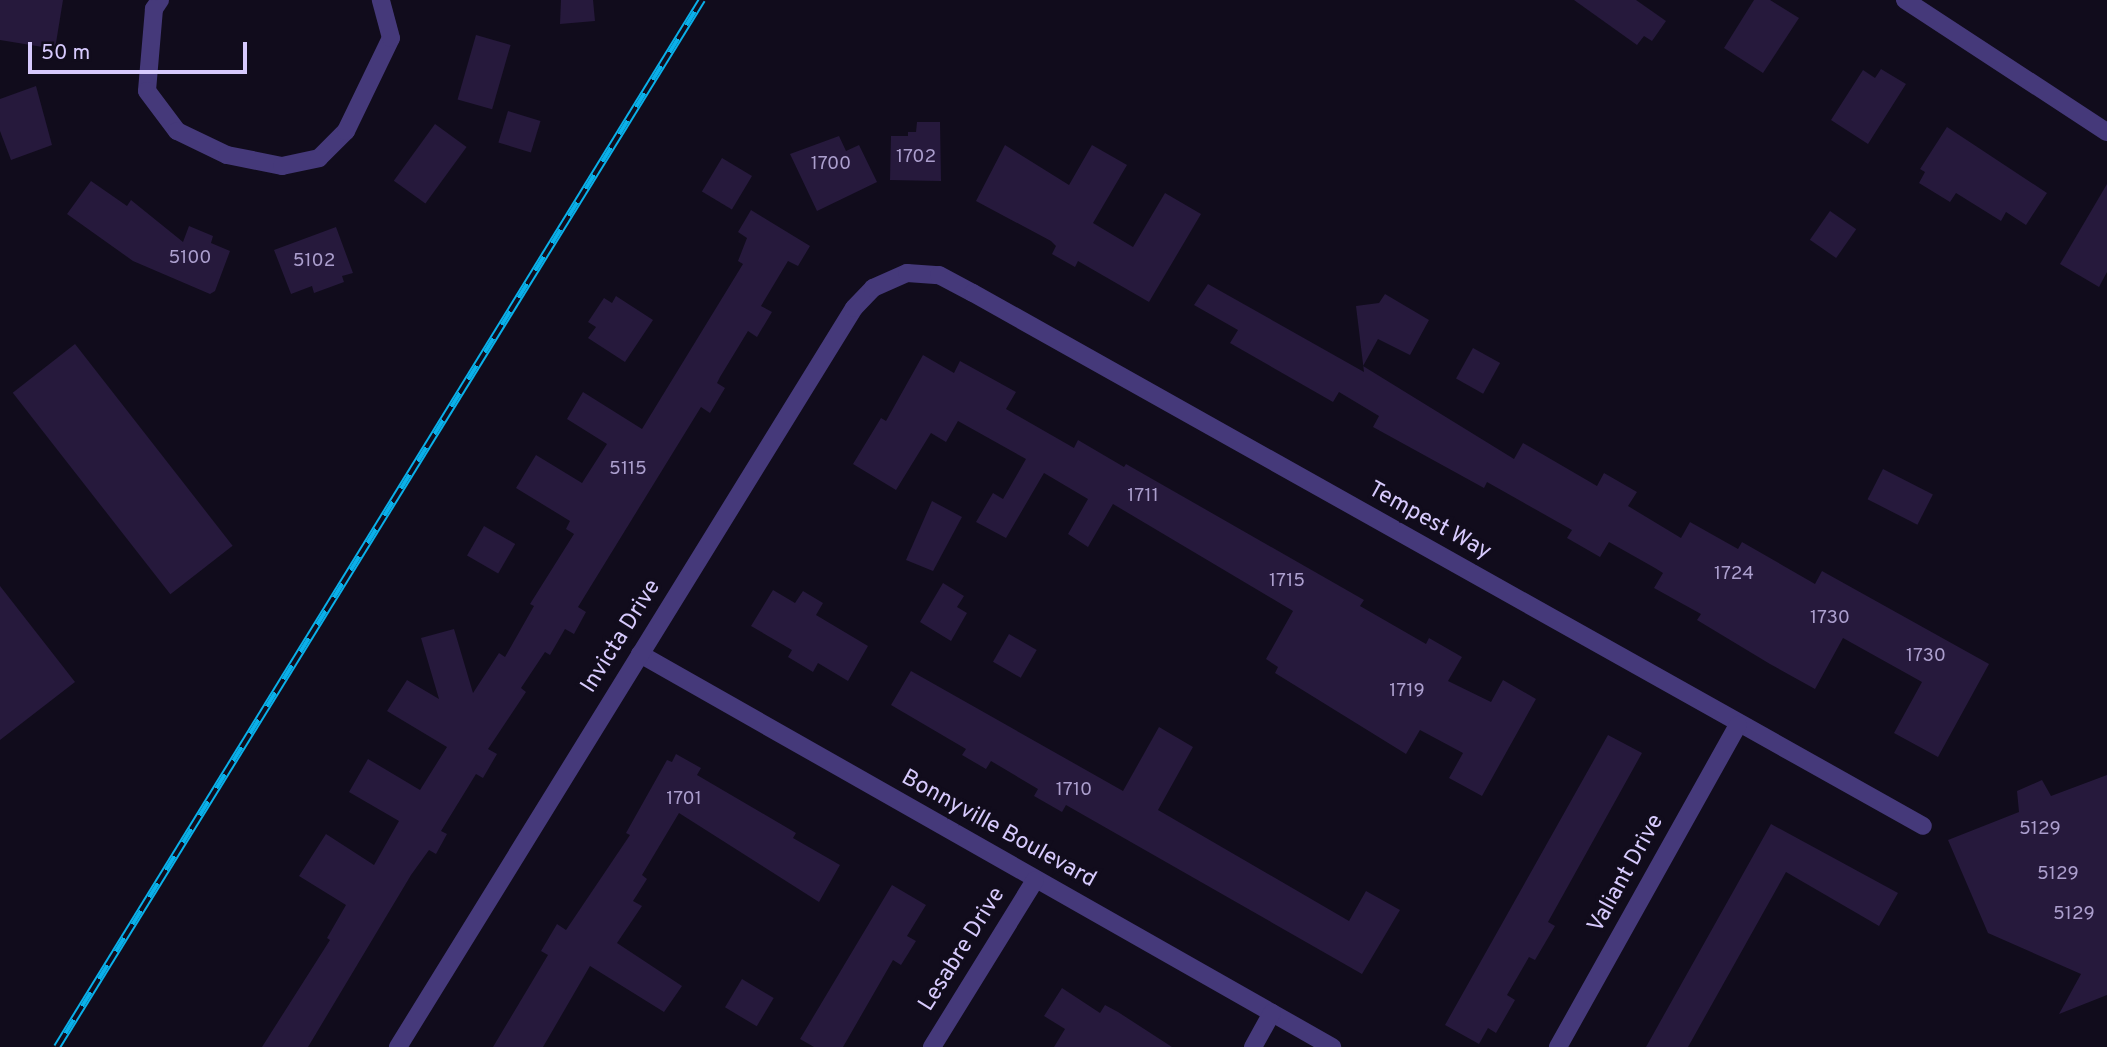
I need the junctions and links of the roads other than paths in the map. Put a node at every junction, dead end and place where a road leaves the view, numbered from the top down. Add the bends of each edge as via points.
1 (160, 0) edge
2 (382, 0) edge
3 (1905, 0) edge
4 (2107, 132) edge
5 (908, 272) joint
6 (640, 654) junction
7 (1738, 725) junction
8 (1923, 826) dead end
9 (1035, 880) junction
10 (1272, 1013) junction
11 (398, 1047) edge
12 (932, 1047) edge
13 (1253, 1047) edge
14 (1332, 1047) edge
15 (1558, 1047) edge

1 - 2 street via 154,9 147,91 177,131 227,155 282,166 319,158 346,131 391,38
3 - 4 street
5 - 6 street, Invicta Drive via 873,288 854,308
5 - 7 street, Tempest Way via 939,275 973,293
6 - 9 street, Bonnyville Boulevard
6 - 11 street, Invicta Drive
7 - 8 street, Tempest Way
7 - 15 street, Valiant Drive
9 - 10 street, Bonnyville Boulevard
9 - 12 street, Lesabre Drive
10 - 13 street
10 - 14 street, Bonnyville Boulevard

